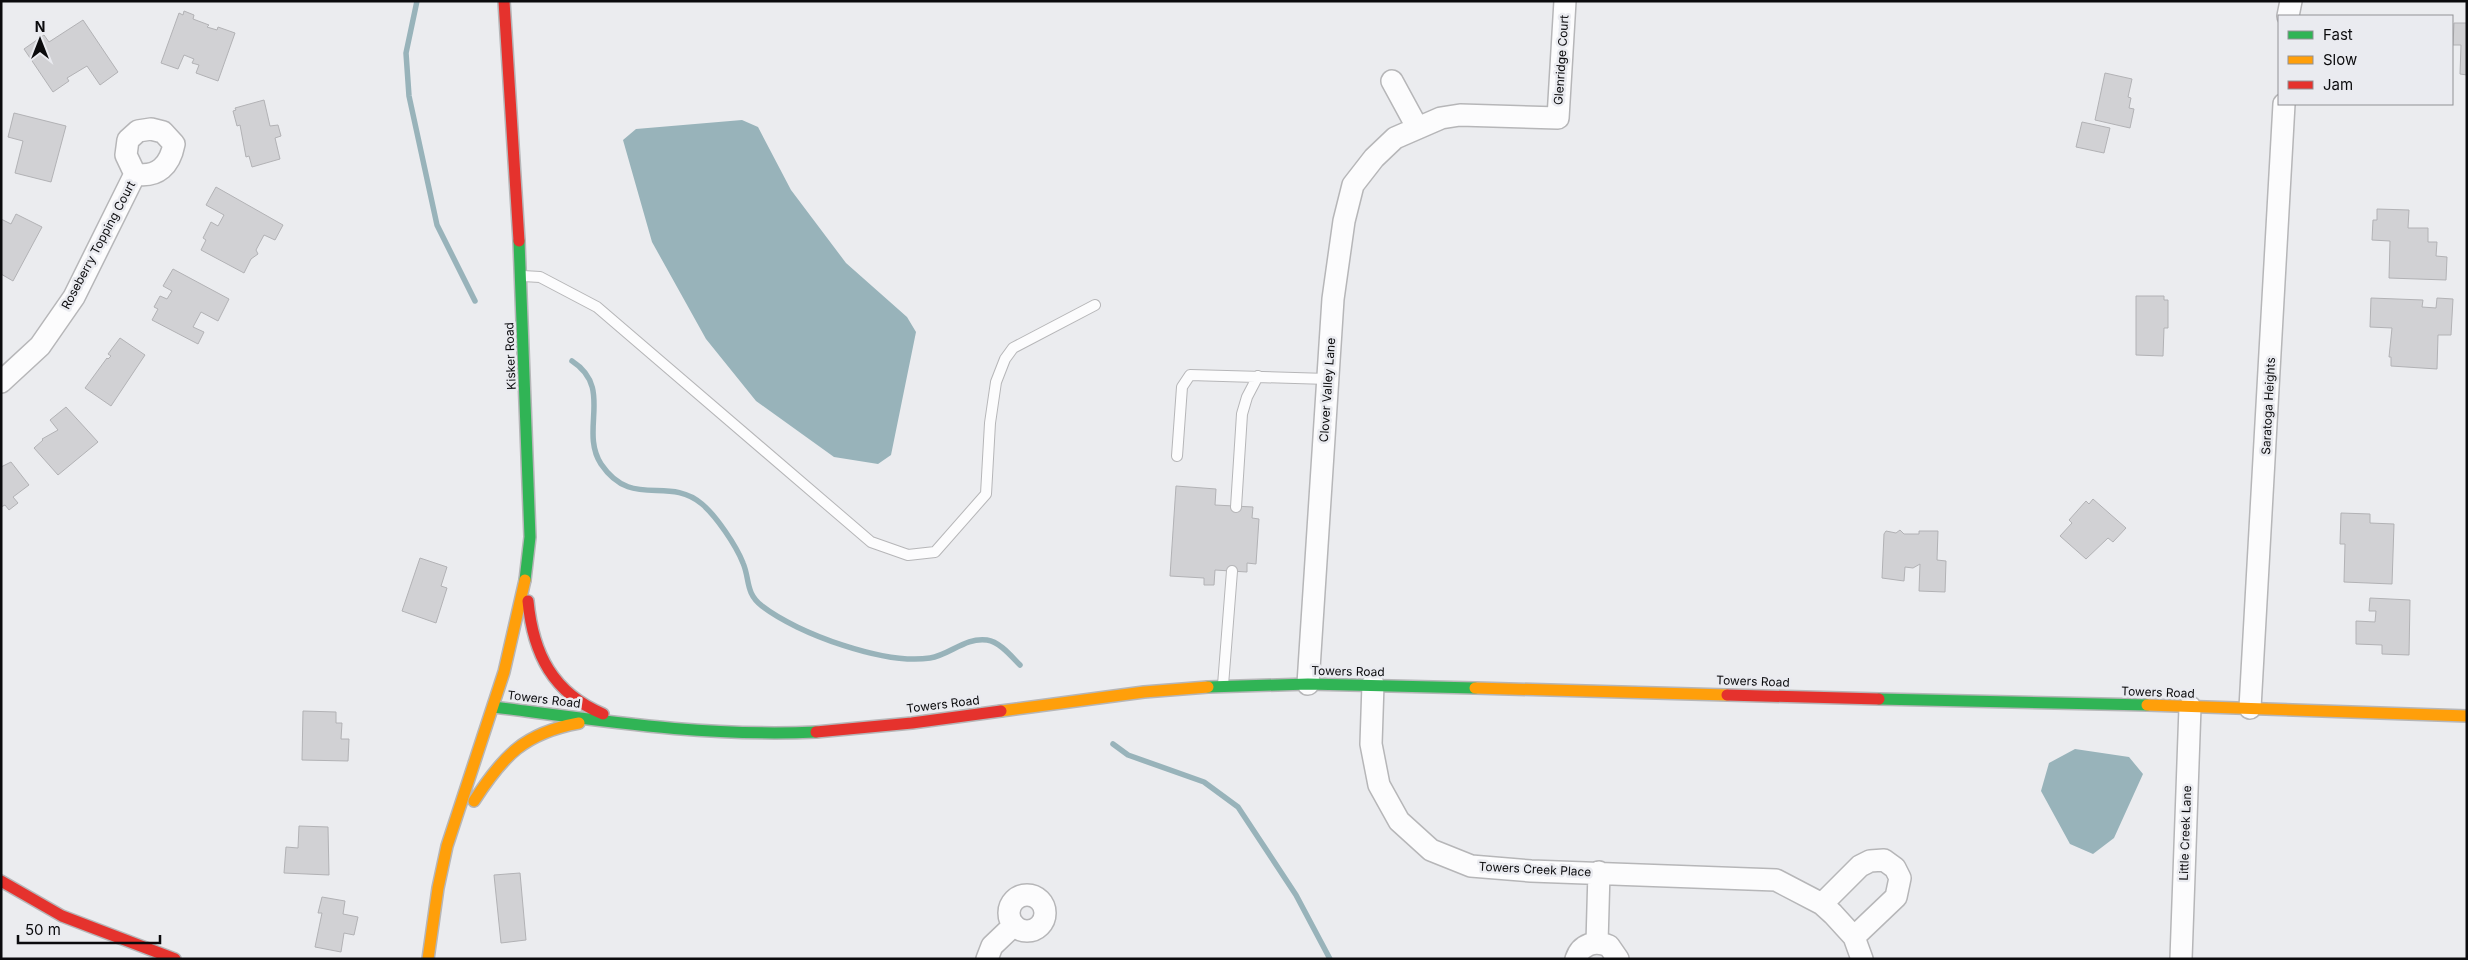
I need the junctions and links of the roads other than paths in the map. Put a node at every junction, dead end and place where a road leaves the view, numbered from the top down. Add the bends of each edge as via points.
1 (504, 1) edge
2 (1565, 1) edge
3 (2291, 1) edge
4 (2288, 15) edge
5 (1392, 81) dead end
6 (2284, 105) edge
7 (1558, 118) joint
8 (1417, 127) junction
9 (135, 174) dead end
10 (522, 276) junction
11 (1096, 304) dead end
12 (1258, 376) junction
13 (1328, 379) junction
14 (1, 382) edge
15 (1177, 456) dead end
16 (1236, 506) dead end
17 (1232, 571) dead end
18 (527, 574) junction
19 (1308, 684) junction
20 (1373, 684) junction
21 (1223, 685) junction
22 (494, 707) junction
23 (2190, 707) junction
24 (2250, 708) junction
25 (2467, 716) edge
26 (600, 720) junction
27 (642, 726) junction
28 (448, 845) junction
29 (1599, 872) junction
30 (1, 881) edge
31 (1822, 904) junction
32 (1014, 925) dead end
33 (1854, 937) junction
34 (1597, 943) junction
35 (175, 959) edge
36 (428, 959) edge
37 (987, 959) edge
38 (1576, 959) edge
39 (1618, 959) edge
40 (1862, 959) edge
41 (2181, 959) edge

1 - 10 main road, Kisker Road
2 - 7 street, Glenridge Court
3 - 4 street
5 - 8 street
6 - 24 street, Saratoga Heights
7 - 8 street, Clover Valley Lane via 1460,115
8 - 13 street, Clover Valley Lane via 1395,138 1353,185 1333,299
9 - 14 street, Roseberry Topping Court via 74,297 40,346
10 - 11 lane via 540,277 597,307 871,542 908,555 935,552 986,494 996,382 1013,348
10 - 18 main road, Kisker Road via 530,538
12 - 13 lane
12 - 15 lane via 1190,375 1182,387
12 - 16 lane via 1242,414
13 - 19 street, Clover Valley Lane
17 - 21 lane
18 - 22 main road, Kisker Road via 514,639
18 - 27 main road via 532,630 545,664 560,688 583,705
19 - 20 main road, Towers Road
19 - 21 main road, Towers Road
20 - 23 main road, Towers Road
20 - 29 street, Towers Creek Place via 1371,744 1379,785 1399,821 1431,850 1471,866
21 - 27 main road, Towers Road via 855,729 753,734 690,733
22 - 26 main road, Towers Road
22 - 28 main road, Towers Road
23 - 24 main road, Towers Road
23 - 41 street, Little Creek Lane
24 - 25 main road, Towers Road
26 - 27 main road, Towers Road
26 - 28 main road via 570,724 538,734 508,753 495,768
28 - 36 main road, Towers Road via 441,870
29 - 31 street, Towers Creek Place via 1776,880
29 - 34 street
30 - 35 main road via 24,898 126,942
31 - 33 street, Towers Creek Place
31 - 33 street via 1860,866 1870,861 1884,860 1895,868 1900,878 1896,897
32 - 37 street via 992,946
33 - 40 street, Towers Creek Place
34 - 38 street via 1581,949
34 - 39 street via 1609,946

